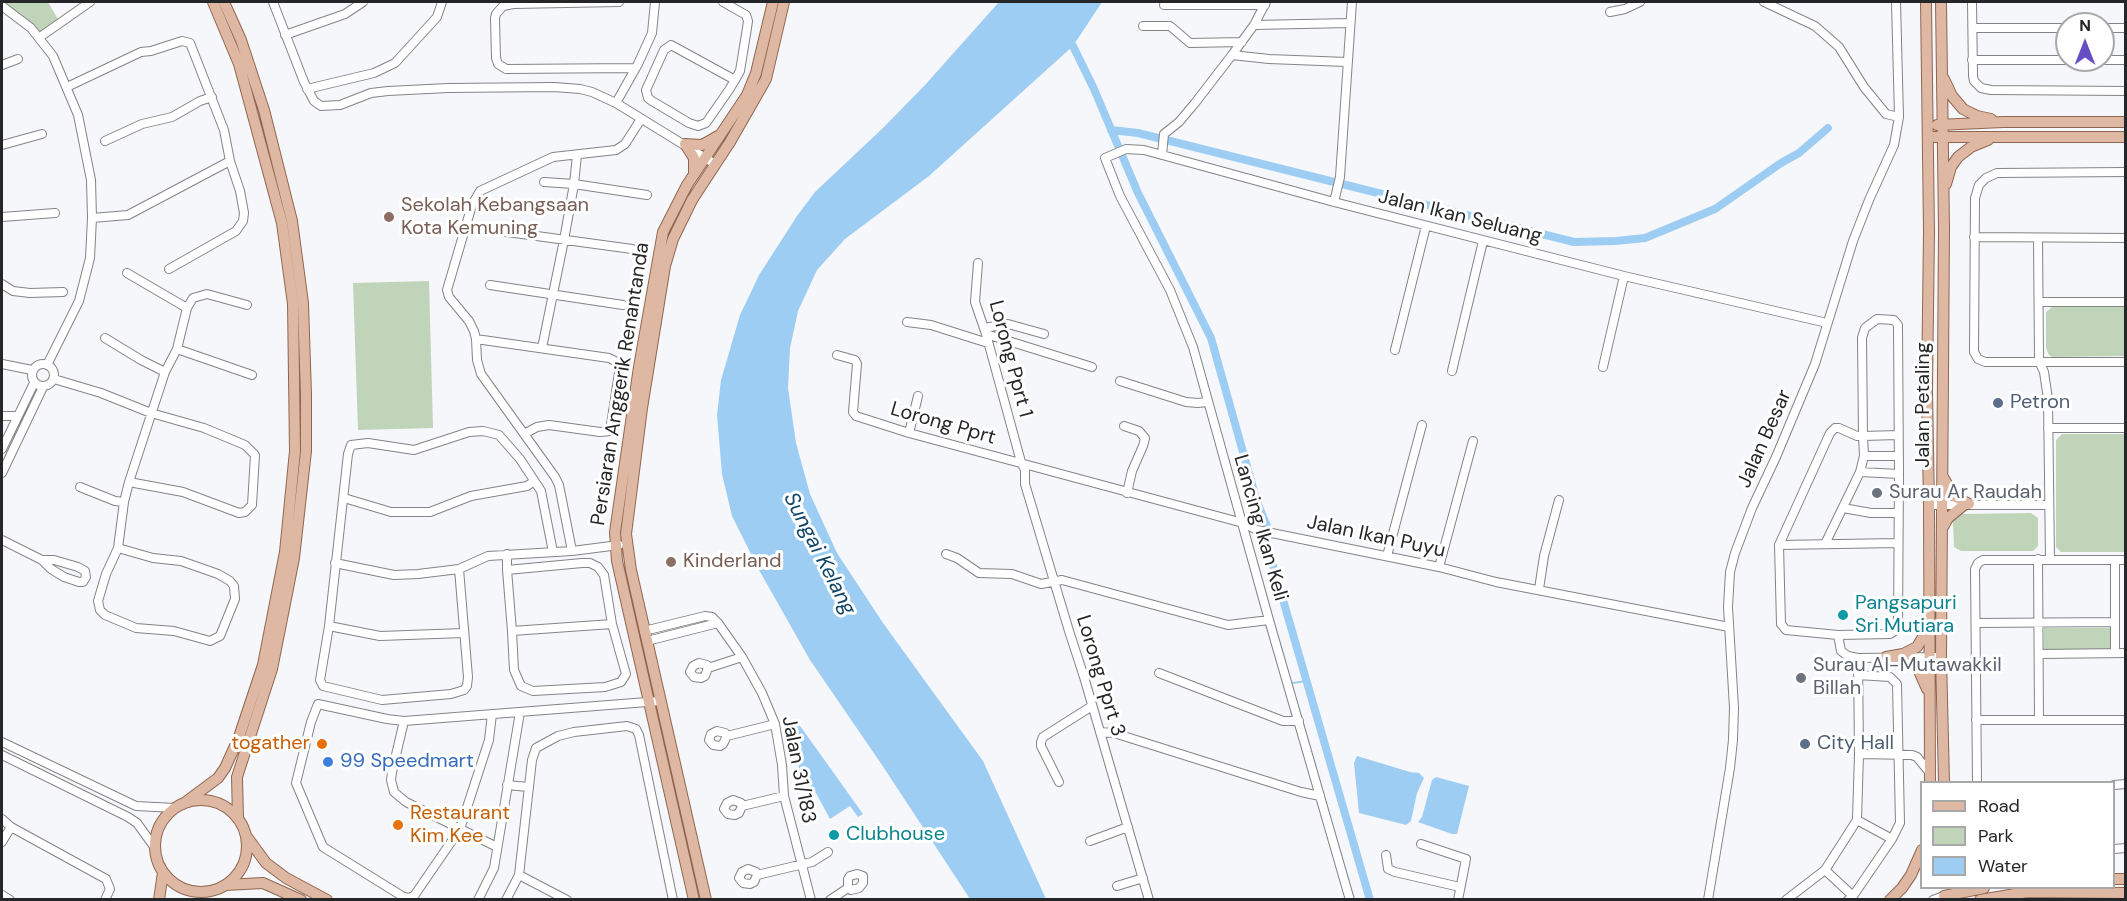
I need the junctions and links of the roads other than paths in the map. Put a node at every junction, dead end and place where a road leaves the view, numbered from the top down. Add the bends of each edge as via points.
1 (90, 2) edge
2 (213, 2) edge
3 (224, 2) edge
4 (273, 2) edge
5 (363, 2) edge
6 (442, 2) edge
7 (548, 2) edge
8 (619, 2) edge
9 (655, 2) edge
10 (723, 2) edge
11 (773, 2) edge
12 (784, 2) edge
13 (1352, 2) edge
14 (1640, 2) edge
15 (1764, 2) edge
16 (1896, 2) edge
17 (1926, 2) edge
18 (1941, 2) edge
19 (1972, 2) edge
20 (1265, 3) edge
21 (1164, 4) dead end
22 (2, 6) edge
23 (1610, 12) dead end
24 (1350, 23) junction
25 (1254, 25) junction
26 (1143, 26) dead end
27 (1972, 28) junction
28 (2055, 28) edge
29 (285, 35) junction
30 (40, 37) junction
31 (1242, 42) junction
32 (1232, 55) junction
33 (18, 59) dead end
34 (1972, 60) junction
35 (2055, 60) edge
36 (1347, 62) junction
37 (2, 64) edge
38 (635, 68) junction
39 (1941, 73) junction
40 (735, 80) junction
41 (67, 87) junction
42 (307, 89) junction
43 (2126, 91) edge
44 (212, 97) junction
45 (616, 103) junction
46 (1899, 117) junction
47 (641, 119) junction
48 (2003, 122) junction
49 (2126, 123) edge
50 (1928, 131) junction
51 (1942, 131) junction
52 (724, 132) junction
53 (42, 134) dead end
54 (2003, 137) junction
55 (2126, 137) edge
56 (105, 141) dead end
57 (685, 144) junction
58 (2, 145) edge
59 (1162, 150) junction
60 (577, 154) junction
61 (705, 157) junction
62 (230, 161) junction
63 (715, 164) junction
64 (2126, 172) edge
65 (694, 173) junction
66 (1111, 175) joint
67 (544, 182) dead end
68 (574, 184) junction
69 (1943, 192) junction
70 (647, 195) dead end
71 (1334, 202) junction
72 (56, 213) dead end
73 (2, 218) edge
74 (92, 218) junction
75 (1426, 226) junction
76 (500, 231) dead end
77 (1974, 237) junction
78 (2038, 237) junction
79 (2126, 238) edge
80 (564, 240) junction
81 (1483, 241) junction
82 (632, 249) dead end
83 (978, 263) dead end
84 (169, 269) dead end
85 (127, 273) dead end
86 (1624, 276) junction
87 (2, 284) edge
88 (490, 285) dead end
89 (63, 292) dead end
90 (553, 294) junction
91 (2039, 302) junction
92 (2126, 302) edge
93 (247, 305) dead end
94 (623, 305) dead end
95 (187, 308) junction
96 (908, 322) dead end
97 (1827, 323) junction
98 (1044, 334) dead end
99 (986, 335) junction
100 (105, 338) dead end
101 (476, 339) junction
102 (542, 348) junction
103 (177, 350) junction
104 (1395, 350) dead end
105 (837, 355) dead end
106 (2039, 361) junction
107 (2126, 362) edge
108 (2, 364) edge
109 (47, 365) junction
110 (1092, 367) dead end
111 (1603, 367) dead end
112 (32, 370) junction
113 (1452, 371) dead end
114 (165, 372) junction
115 (252, 375) dead end
116 (54, 379) junction
117 (1120, 381) dead end
118 (34, 382) junction
119 (44, 387) junction
120 (918, 396) dead end
121 (1207, 402) junction
122 (151, 413) junction
123 (2, 416) edge
124 (17, 416) junction
125 (1422, 425) dead end
126 (1124, 426) dead end
127 (2048, 428) junction
128 (2126, 428) edge
129 (909, 433) junction
130 (524, 434) junction
131 (1898, 435) junction
132 (1863, 436) junction
133 (1473, 441) dead end
134 (2, 449) edge
135 (1864, 456) junction
136 (1898, 456) junction
137 (1021, 462) junction
138 (1860, 472) junction
139 (2, 473) edge
140 (1899, 474) junction
141 (1942, 474) junction
142 (129, 482) junction
143 (533, 482) junction
144 (80, 487) dead end
145 (1127, 493) junction
146 (344, 498) junction
147 (1559, 500) dead end
148 (124, 502) junction
149 (1942, 504) junction
150 (1967, 504) junction
151 (1929, 505) junction
152 (2049, 505) junction
153 (1843, 508) junction
154 (1898, 513) junction
155 (1243, 523) junction
156 (1942, 528) junction
157 (2, 540) edge
158 (1898, 543) junction
159 (1825, 544) junction
160 (620, 545) junction
161 (1779, 545) junction
162 (118, 548) junction
163 (572, 551) junction
164 (553, 552) junction
165 (507, 554) junction
166 (946, 554) dead end
167 (1387, 556) junction
168 (2038, 559) junction
169 (2050, 559) junction
170 (42, 560) junction
171 (2115, 560) junction
172 (2126, 560) edge
173 (335, 563) junction
174 (1439, 567) junction
175 (459, 568) junction
176 (507, 570) junction
177 (1055, 580) junction
178 (1539, 589) junction
179 (1269, 620) junction
180 (2115, 622) junction
181 (718, 623) junction
182 (1976, 623) junction
183 (2038, 623) junction
184 (612, 624) junction
185 (670, 625) junction
186 (329, 626) junction
187 (1929, 626) junction
188 (1729, 627) junction
189 (512, 631) junction
190 (464, 633) junction
191 (672, 635) junction
192 (1838, 635) junction
193 (646, 636) junction
194 (2115, 653) junction
195 (2126, 653) edge
196 (2039, 654) junction
197 (1929, 656) junction
198 (742, 657) junction
199 (1891, 657) junction
200 (1941, 657) junction
201 (1858, 658) junction
202 (708, 668) dead end
203 (1159, 673) dead end
204 (1858, 675) junction
205 (1929, 695) junction
206 (660, 701) junction
207 (648, 703) junction
208 (1092, 706) junction
209 (520, 712) junction
210 (492, 714) junction
211 (2039, 719) junction
212 (1976, 720) junction
213 (2126, 720) edge
214 (404, 721) junction
215 (1299, 721) junction
216 (775, 724) junction
217 (1100, 732) junction
218 (727, 736) dead end
219 (2, 742) edge
220 (1859, 754) junction
221 (1899, 754) junction
222 (2, 755) edge
223 (1930, 778) edge
224 (1944, 781) edge
225 (1977, 781) edge
226 (1059, 782) dead end
227 (507, 785) junction
228 (528, 787) junction
229 (784, 796) junction
230 (1320, 796) junction
231 (179, 806) junction
232 (742, 806) dead end
233 (2, 819) edge
234 (238, 819) junction
235 (1857, 819) junction
236 (11, 827) junction
237 (1128, 827) junction
238 (460, 829) junction
239 (245, 835) junction
240 (1892, 839) junction
241 (1090, 841) dead end
242 (2, 842) edge
243 (1421, 844) dead end
244 (497, 847) junction
245 (155, 848) junction
246 (828, 852) dead end
247 (1386, 855) dead end
248 (1920, 855) edge
249 (802, 864) junction
250 (1824, 870) junction
251 (163, 872) junction
252 (519, 875) junction
253 (758, 875) dead end
254 (1143, 878) junction
255 (225, 885) junction
256 (1118, 886) dead end
257 (1460, 887) junction
258 (848, 888) dead end
259 (1979, 889) edge
260 (203, 892) junction
261 (2126, 892) edge
262 (1957, 893) edge
263 (2, 895) edge
264 (1941, 896) edge
265 (1851, 898) edge
266 (10, 900) edge
267 (105, 900) edge
268 (159, 900) edge
269 (193, 900) edge
270 (301, 900) edge
271 (327, 900) edge
272 (478, 900) edge
273 (506, 900) edge
274 (567, 900) edge
275 (673, 900) edge
276 (693, 900) edge
277 (706, 900) edge
278 (811, 900) edge
279 (830, 900) edge
280 (1149, 900) edge
281 (1350, 900) edge
282 (1458, 900) edge
283 (1708, 900) edge
284 (1786, 900) edge
285 (1890, 900) edge
286 (1980, 900) edge

1 - 30 street
2 - 231 main road via 239,64 282,223 293,304 295,451 285,552 263,665 225,768 218,778
3 - 234 main road via 261,101 292,220 303,303 306,395 305,462 294,558 272,669 237,777
4 - 29 street
5 - 29 street via 345,14
6 - 42 street via 437,17 395,63 374,73
7 - 8 street
7 - 38 street via 508,5 498,11 498,64 506,69
9 - 38 street via 652,33
10 - 40 street via 742,12 748,21
11 - 52 main road, Persiaran Anggerik Renantanda via 756,73
12 - 63 main road, Persiaran Anggerik Renantanda via 766,79
13 - 24 street
14 - 23 street
15 - 46 street via 1815,26 1839,47 1886,114
16 - 46 street, Jalan Besar
17 - 50 main road, Jalan Petaling
18 - 39 main road, Jalan Petaling
19 - 27 street
20 - 21 street
20 - 25 street
22 - 30 street
24 - 25 street
24 - 36 street
25 - 31 street
26 - 31 street via 1170,26 1190,43
27 - 28 street
27 - 34 street
29 - 42 street
30 - 41 street
31 - 32 street
32 - 36 street
32 - 59 street via 1179,122 1164,134
33 - 37 street
34 - 35 street
34 - 43 street via 1974,81 1985,90
36 - 71 street via 1340,177
38 - 45 street
39 - 48 main road via 1963,109
39 - 51 main road, Jalan Petaling
40 - 40 street via 702,125 688,123 648,98 646,90 664,50 671,45
41 - 44 street via 141,52 182,41 190,43
41 - 74 street via 91,180
42 - 45 street via 321,106 348,103 371,93 448,88 580,89
44 - 56 street via 172,117 142,124
44 - 62 street
45 - 47 street
46 - 97 street, Jalan Besar via 1894,145 1853,241
47 - 57 street
47 - 60 street via 621,148
48 - 49 main road
48 - 51 main road
50 - 51 main road
50 - 151 main road, Jalan Petaling
51 - 54 main road
51 - 69 main road, Jalan Petaling
52 - 57 main road via 707,144
52 - 61 main road, Persiaran Anggerik Renantanda
53 - 58 street
54 - 55 main road
54 - 69 main road via 1961,153 1951,167
57 - 61 street
57 - 65 main road via 694,158
59 - 66 street, Jalan Ikan Seluang via 1126,149 1115,153 1105,158
59 - 71 street, Jalan Ikan Seluang
60 - 68 street
60 - 101 street via 553,157 491,185 476,196 447,294 469,321
61 - 63 street
61 - 65 main road, Persiaran Anggerik Renantanda
62 - 74 street via 128,215
62 - 84 street via 240,191 243,220 236,231
63 - 160 main road, Persiaran Anggerik Renantanda via 680,221 665,266
64 - 77 street via 1992,175 1978,185
65 - 160 main road, Persiaran Anggerik Renantanda via 663,232 658,254 618,502
66 - 121 street, Lancing Ikan Keli via 1170,290 1193,347
67 - 68 street
68 - 70 street
68 - 80 street
69 - 141 main road, Jalan Petaling
71 - 75 street, Jalan Ikan Seluang
72 - 73 street
74 - 109 street via 90,258 79,302
75 - 81 street, Jalan Ikan Seluang
75 - 104 street
76 - 80 street
77 - 78 street
77 - 106 street via 1974,352 1985,362
78 - 79 street
78 - 91 street
80 - 82 street
80 - 90 street
81 - 86 street, Jalan Ikan Seluang
81 - 113 street
83 - 99 street, Lorong Pprt 1 via 975,302
85 - 95 street
86 - 97 street, Jalan Ikan Seluang
86 - 111 street
87 - 89 street via 13,291
88 - 90 street
90 - 94 street
90 - 102 street
91 - 92 street
91 - 106 street
93 - 95 street via 207,294 193,298
95 - 103 street
96 - 99 street
97 - 188 street, Jalan Besar via 1800,402 1735,553 1729,588
98 - 99 street via 1008,324
99 - 110 street
99 - 137 street, Lorong Pprt 1
100 - 114 street
101 - 102 street
101 - 130 street via 481,374
102 - 130 street via 617,362 620,366 610,431 549,424
103 - 114 street
103 - 115 street
105 - 129 street, Lorong Pprt via 857,364 853,412 856,416
106 - 107 street
106 - 127 street via 2047,384
108 - 112 street
109 - 112 street via 40,364
109 - 116 street via 53,370
112 - 118 street
114 - 122 street
116 - 119 street
116 - 122 street
117 - 121 street via 1186,402
118 - 119 street
118 - 124 street
119 - 139 street
120 - 129 street
121 - 155 street, Lancing Ikan Keli
122 - 142 street
122 - 142 street via 204,428 251,449 255,455 252,505 239,513 183,492
123 - 124 street
124 - 134 street
125 - 167 street
126 - 145 street via 1139,431 1145,438 1131,471
127 - 128 street
127 - 152 street
129 - 137 street, Lorong Pprt
130 - 163 street via 559,485
131 - 132 street
131 - 132 street via 1898,325 1894,320 1877,319 1865,328 1862,338
131 - 136 street
132 - 135 street
132 - 161 street via 1839,428 1832,430
133 - 174 street
135 - 136 street
135 - 138 street
136 - 140 street
137 - 145 street, Jalan Ikan Puyu
137 - 177 street, Lorong Pprt 3
138 - 140 street
138 - 153 street
140 - 154 street
141 - 149 main road, Jalan Petaling
141 - 150 main road via 1954,496
142 - 148 street
143 - 146 street via 471,496 430,512 391,512
143 - 146 street via 499,435 469,432 414,450 361,442 351,445
143 - 164 street via 541,491
144 - 148 street
145 - 155 street, Jalan Ikan Puyu
146 - 173 street
147 - 178 street
148 - 162 street
149 - 150 street
149 - 151 street
149 - 156 main road, Jalan Petaling
150 - 152 street
150 - 156 main road via 1948,518
151 - 187 main road, Jalan Petaling
152 - 169 street
153 - 154 street
153 - 159 street
154 - 158 street
155 - 167 street, Jalan Ikan Puyu via 1257,530
155 - 179 street, Lancing Ikan Keli
156 - 200 main road, Jalan Petaling
157 - 170 street
158 - 159 street
158 - 192 street via 1896,630 1890,634
159 - 161 street
160 - 163 street
160 - 193 main road, Persiaran Anggerik Renantanda
160 - 207 main road, Persiaran Anggerik Renantanda
161 - 192 street via 1782,627 1794,632
162 - 162 street via 98,601 105,615 136,628 174,631 210,641 220,636 235,599 230,581 182,561
163 - 164 street
164 - 165 street
165 - 175 street via 478,559
165 - 176 street
166 - 177 street via 983,574 1012,574 1041,584
167 - 174 street, Jalan Ikan Puyu
168 - 169 street
168 - 182 street via 1978,563
168 - 183 street
169 - 171 street
170 - 170 street via 73,580 83,582 86,578 85,571 78,567
171 - 172 street
171 - 180 street
173 - 175 street via 394,574
173 - 186 street
174 - 178 street, Jalan Ikan Puyu
175 - 190 street
176 - 184 street via 595,564 604,575
176 - 189 street
177 - 179 street via 1228,625
177 - 208 street, Lorong Pprt 3
178 - 188 street, Jalan Ikan Puyu
179 - 215 street, Lancing Ikan Keli
180 - 183 street
180 - 194 street
181 - 185 street via 709,616
181 - 191 street
181 - 198 street, Jalan 31/183
182 - 183 street
182 - 212 street
183 - 196 street
184 - 189 street
184 - 189 street via 626,675 621,682 605,687 533,691 521,686 514,670
185 - 191 street
185 - 193 street
186 - 190 street via 380,636
186 - 190 street via 320,680 323,686 382,700 464,690 468,677
187 - 197 main road, Jalan Petaling
187 - 199 main road via 1917,647
188 - 283 street, Jalan Besar via 1733,740
191 - 193 street
192 - 201 street via 1840,651
193 - 206 main road, Persiaran Anggerik Renantanda
194 - 195 street
194 - 196 street
196 - 211 street
197 - 199 street
197 - 200 street
197 - 205 main road, Jalan Petaling
198 - 202 street
198 - 216 street, Jalan 31/183
199 - 201 street
199 - 205 main road via 1913,665
200 - 224 main road, Jalan Petaling
201 - 204 street
203 - 215 street via 1283,721
204 - 220 street
204 - 221 street via 1895,680
205 - 223 main road, Jalan Petaling
206 - 207 street
206 - 277 main road, Persiaran Anggerik Renantanda
207 - 209 street
207 - 276 main road, Persiaran Anggerik Renantanda
208 - 217 street, Lorong Pprt 3
208 - 226 street via 1043,737 1041,746
209 - 210 street
209 - 227 street
210 - 214 street
210 - 238 street via 489,740
211 - 212 street
211 - 213 street
212 - 225 street
214 - 238 street via 392,772 394,792
214 - 238 street via 322,704 315,708 296,783 323,848 411,898
215 - 230 street, Lancing Ikan Keli
216 - 218 street
216 - 229 street, Jalan 31/183
217 - 230 street
217 - 237 street, Lorong Pprt 3
219 - 231 street via 136,806
220 - 221 street
220 - 235 street
221 - 223 street via 1917,757
221 - 240 street via 1900,823
222 - 245 street via 128,817
227 - 228 street
227 - 244 street
228 - 252 street
228 - 275 street via 536,748 545,742 574,732 627,726 636,729
229 - 232 street
229 - 249 street, Jalan 31/183
230 - 281 street, Lancing Ikan Keli
231 - 234 main road via 209,801 225,807
231 - 245 main road via 160,826
233 - 236 street
234 - 239 main road
235 - 240 street
235 - 250 street
236 - 242 street
236 - 267 street via 106,879 110,889
237 - 241 street
237 - 254 street, Lorong Pprt 3
238 - 244 street
239 - 255 main road via 245,858 234,878
239 - 271 main road via 266,863
240 - 265 street
243 - 257 street via 1466,859
244 - 272 street via 494,868
245 - 251 main road
246 - 249 street
247 - 257 street via 1388,869
248 - 285 main road via 1911,876
249 - 253 street
249 - 278 street, Jalan 31/183
250 - 265 street
250 - 284 street
251 - 260 main road via 180,887
251 - 268 main road
252 - 273 street
252 - 274 street
254 - 256 street
254 - 280 street, Lorong Pprt 3
255 - 260 main road
255 - 270 main road via 263,883
257 - 282 street
258 - 279 street
259 - 262 main road
260 - 269 main road
261 - 286 main road via 2027,892
262 - 264 main road
263 - 266 street

